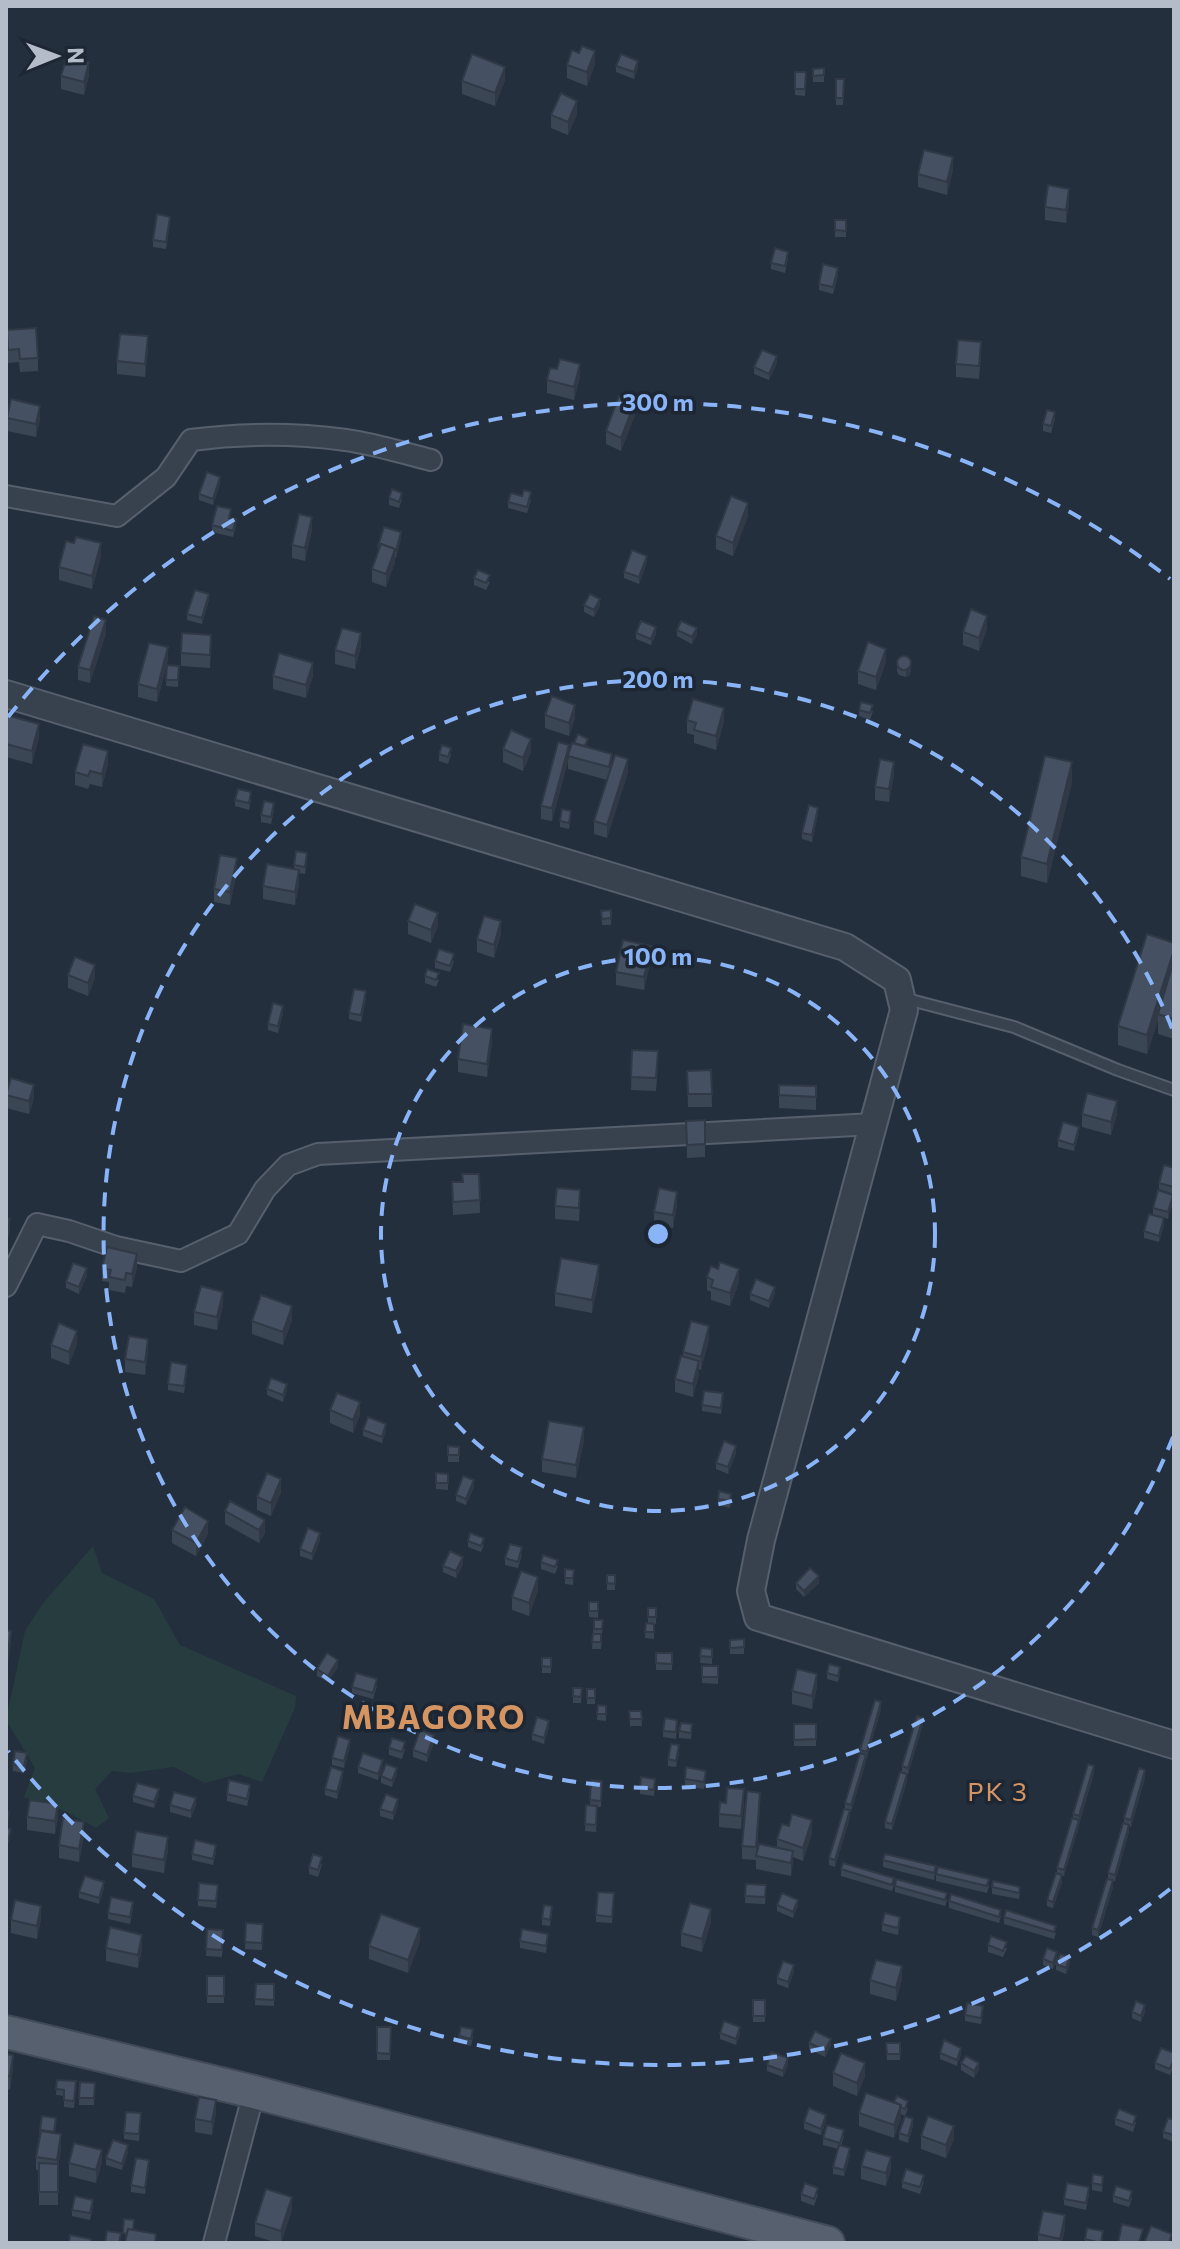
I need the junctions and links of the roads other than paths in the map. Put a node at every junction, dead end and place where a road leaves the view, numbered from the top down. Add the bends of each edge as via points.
1 (431, 460) dead end
2 (6, 496) edge
3 (6, 694) edge
4 (901, 998) junction
5 (1174, 1090) edge
6 (874, 1124) junction
7 (6, 1286) edge
8 (1174, 1745) edge
9 (6, 2032) edge
10 (254, 2092) junction
11 (214, 2243) edge
12 (828, 2243) edge

1 - 2 street via 349,441 234,435 191,440 166,477 117,516
3 - 4 street via 845,947 897,980
4 - 5 lane via 1014,1027
4 - 6 street via 904,1010
6 - 7 street via 318,1154 280,1173 238,1234 181,1261 37,1224
6 - 8 street via 761,1540 751,1591 758,1617
9 - 10 main road
10 - 11 street
10 - 12 main road

